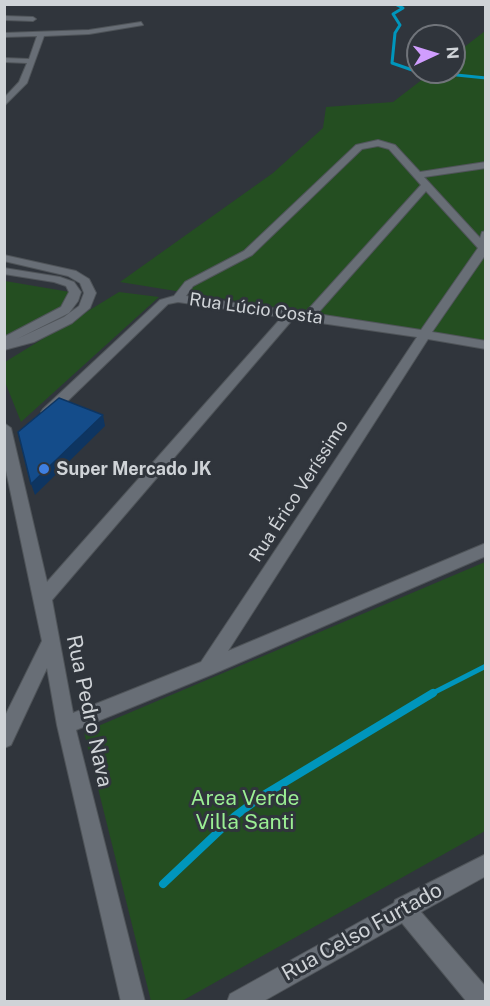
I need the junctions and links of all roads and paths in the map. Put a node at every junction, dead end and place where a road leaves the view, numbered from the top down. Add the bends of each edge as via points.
1 (4, 18) edge
2 (33, 19) dead end
3 (141, 24) dead end
4 (4, 36) edge
5 (41, 36) junction
6 (4, 60) edge
7 (33, 62) junction
8 (6, 101) edge
9 (486, 165) edge
10 (423, 179) junction
11 (486, 234) edge
12 (484, 249) edge
13 (4, 258) edge
14 (4, 271) edge
15 (178, 298) junction
16 (291, 315) junction
17 (309, 316) junction
18 (36, 330) junction
19 (424, 335) junction
20 (4, 345) edge
21 (486, 345) edge
22 (38, 421) edge
23 (8, 439) edge
24 (486, 549) edge
25 (43, 598) junction
26 (51, 640) junction
27 (207, 668) junction
28 (66, 725) junction
29 (4, 739) edge
30 (486, 864) edge
31 (403, 908) junction
32 (133, 1002) edge
33 (238, 1002) edge
34 (483, 1002) edge

1 - 2 street
3 - 5 street
4 - 5 street
5 - 7 street
6 - 7 street
7 - 8 street via 23,83
9 - 10 street
10 - 12 street
10 - 15 street via 392,147 378,143 359,147 248,253 189,285
10 - 17 street
11 - 12 street
12 - 19 street, Rua Érico Veríssimo
13 - 18 street via 72,273 89,287 84,308
14 - 18 street via 56,279 74,288 75,295 65,310
15 - 16 street, Rua Lúcio Costa
15 - 22 street, Rua Lúcio Costa via 165,302
16 - 17 street, Rua Lúcio Costa
16 - 25 street
17 - 19 street, Rua Lúcio Costa
18 - 20 street via 20,343
19 - 21 street, Rua Lúcio Costa
19 - 27 street, Rua Érico Veríssimo
23 - 25 street, Rua Pedro Nava
24 - 27 street
25 - 26 street, Rua Pedro Nava
26 - 28 street, Rua Pedro Nava
26 - 29 street
27 - 28 street
28 - 32 street, Rua Pedro Nava
30 - 31 street, Rua Celso Furtado
31 - 33 street, Rua Celso Furtado
31 - 34 street

